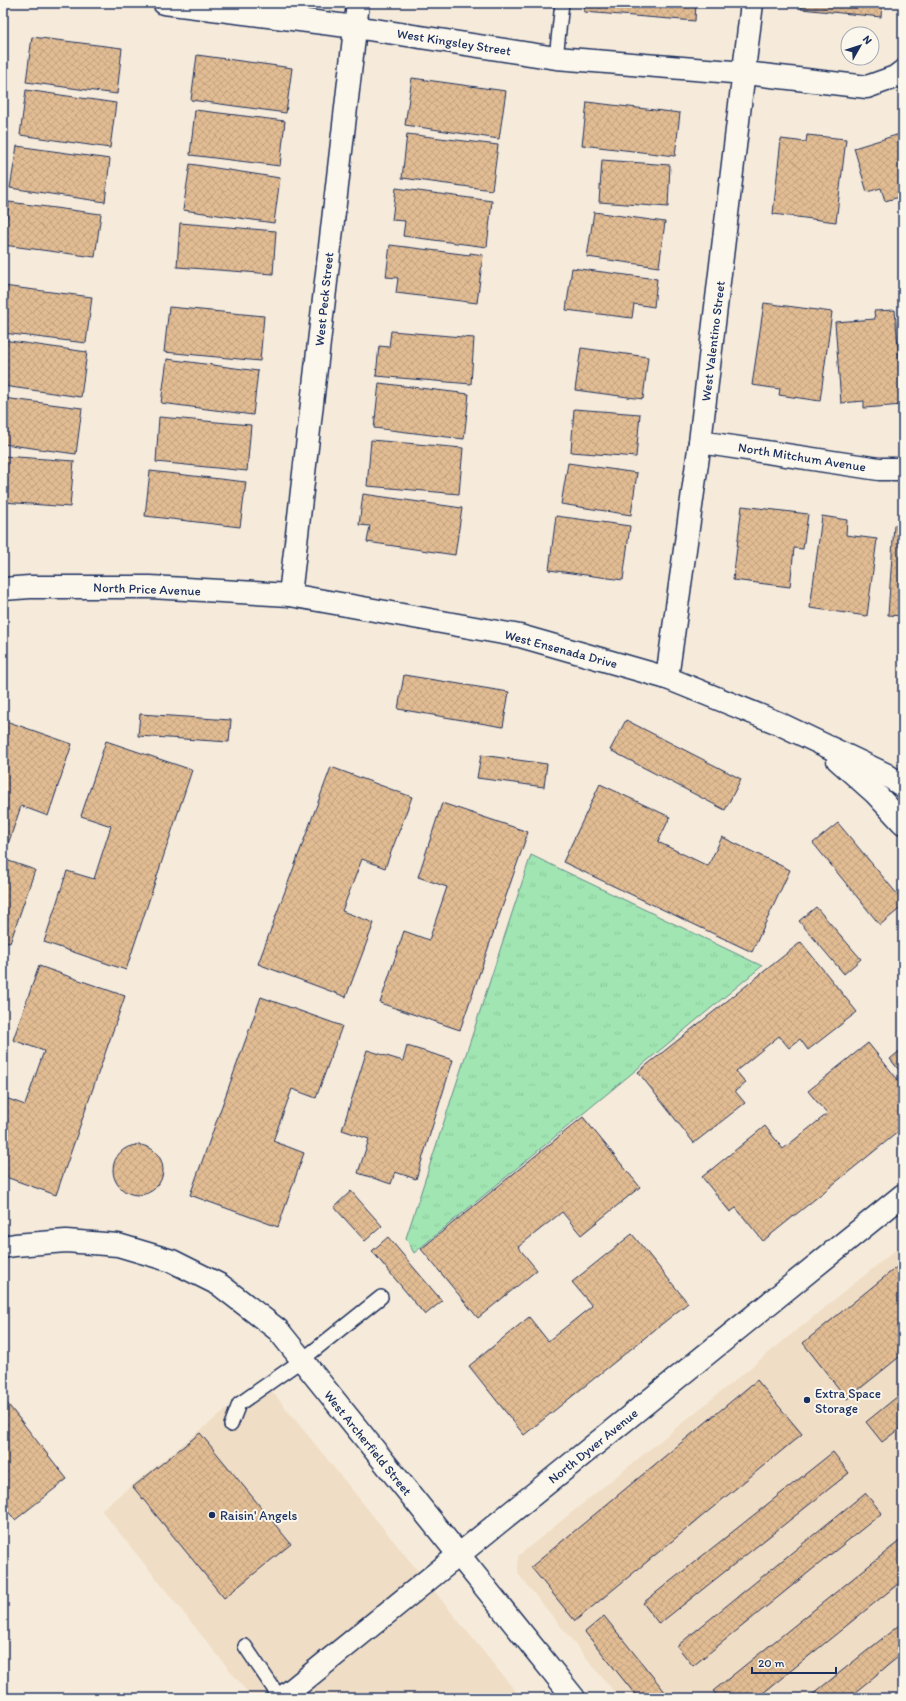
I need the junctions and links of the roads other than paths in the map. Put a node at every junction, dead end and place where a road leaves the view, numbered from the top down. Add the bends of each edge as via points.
1 (165, 3) edge
2 (358, 3) edge
3 (562, 3) edge
4 (752, 3) edge
5 (355, 27) junction
6 (556, 58) junction
7 (903, 71) edge
8 (745, 73) junction
9 (700, 442) junction
10 (903, 469) edge
11 (3, 589) edge
12 (290, 595) junction
13 (667, 678) junction
14 (820, 744) junction
15 (903, 786) edge
16 (903, 823) edge
17 (903, 1195) edge
18 (3, 1247) edge
19 (381, 1298) dead end
20 (302, 1360) junction
21 (231, 1425) dead end
22 (458, 1556) junction
23 (245, 1646) dead end
24 (281, 1698) edge
25 (574, 1698) edge

1 - 5 street, West Kingsley Street
2 - 5 street, West Peck Street
3 - 6 lane
4 - 8 street, West Valentino Street
5 - 6 street, West Kingsley Street
5 - 12 street, West Peck Street
6 - 8 street, West Kingsley Street
7 - 8 street, West Kingsley Street via 895,77 867,87
8 - 9 street, West Valentino Street
9 - 10 street, North Mitchum Avenue via 879,469
9 - 13 street, West Valentino Street
11 - 12 street, North Price Avenue via 150,587
12 - 13 street, West Ensenada Drive via 520,636
13 - 14 street, West Ensenada Drive via 778,723
14 - 15 street, West Ensenada Drive via 885,774
14 - 16 street, West Ensenada Drive via 875,793
17 - 22 street, North Dyver Avenue
18 - 20 street, West Archerfield Street via 66,1241 118,1245 172,1261 220,1285 278,1330
19 - 20 lane
20 - 21 lane via 239,1404
20 - 22 street, West Archerfield Street
22 - 24 street, North Dyver Avenue
22 - 25 street, West Archerfield Street
23 - 24 lane

